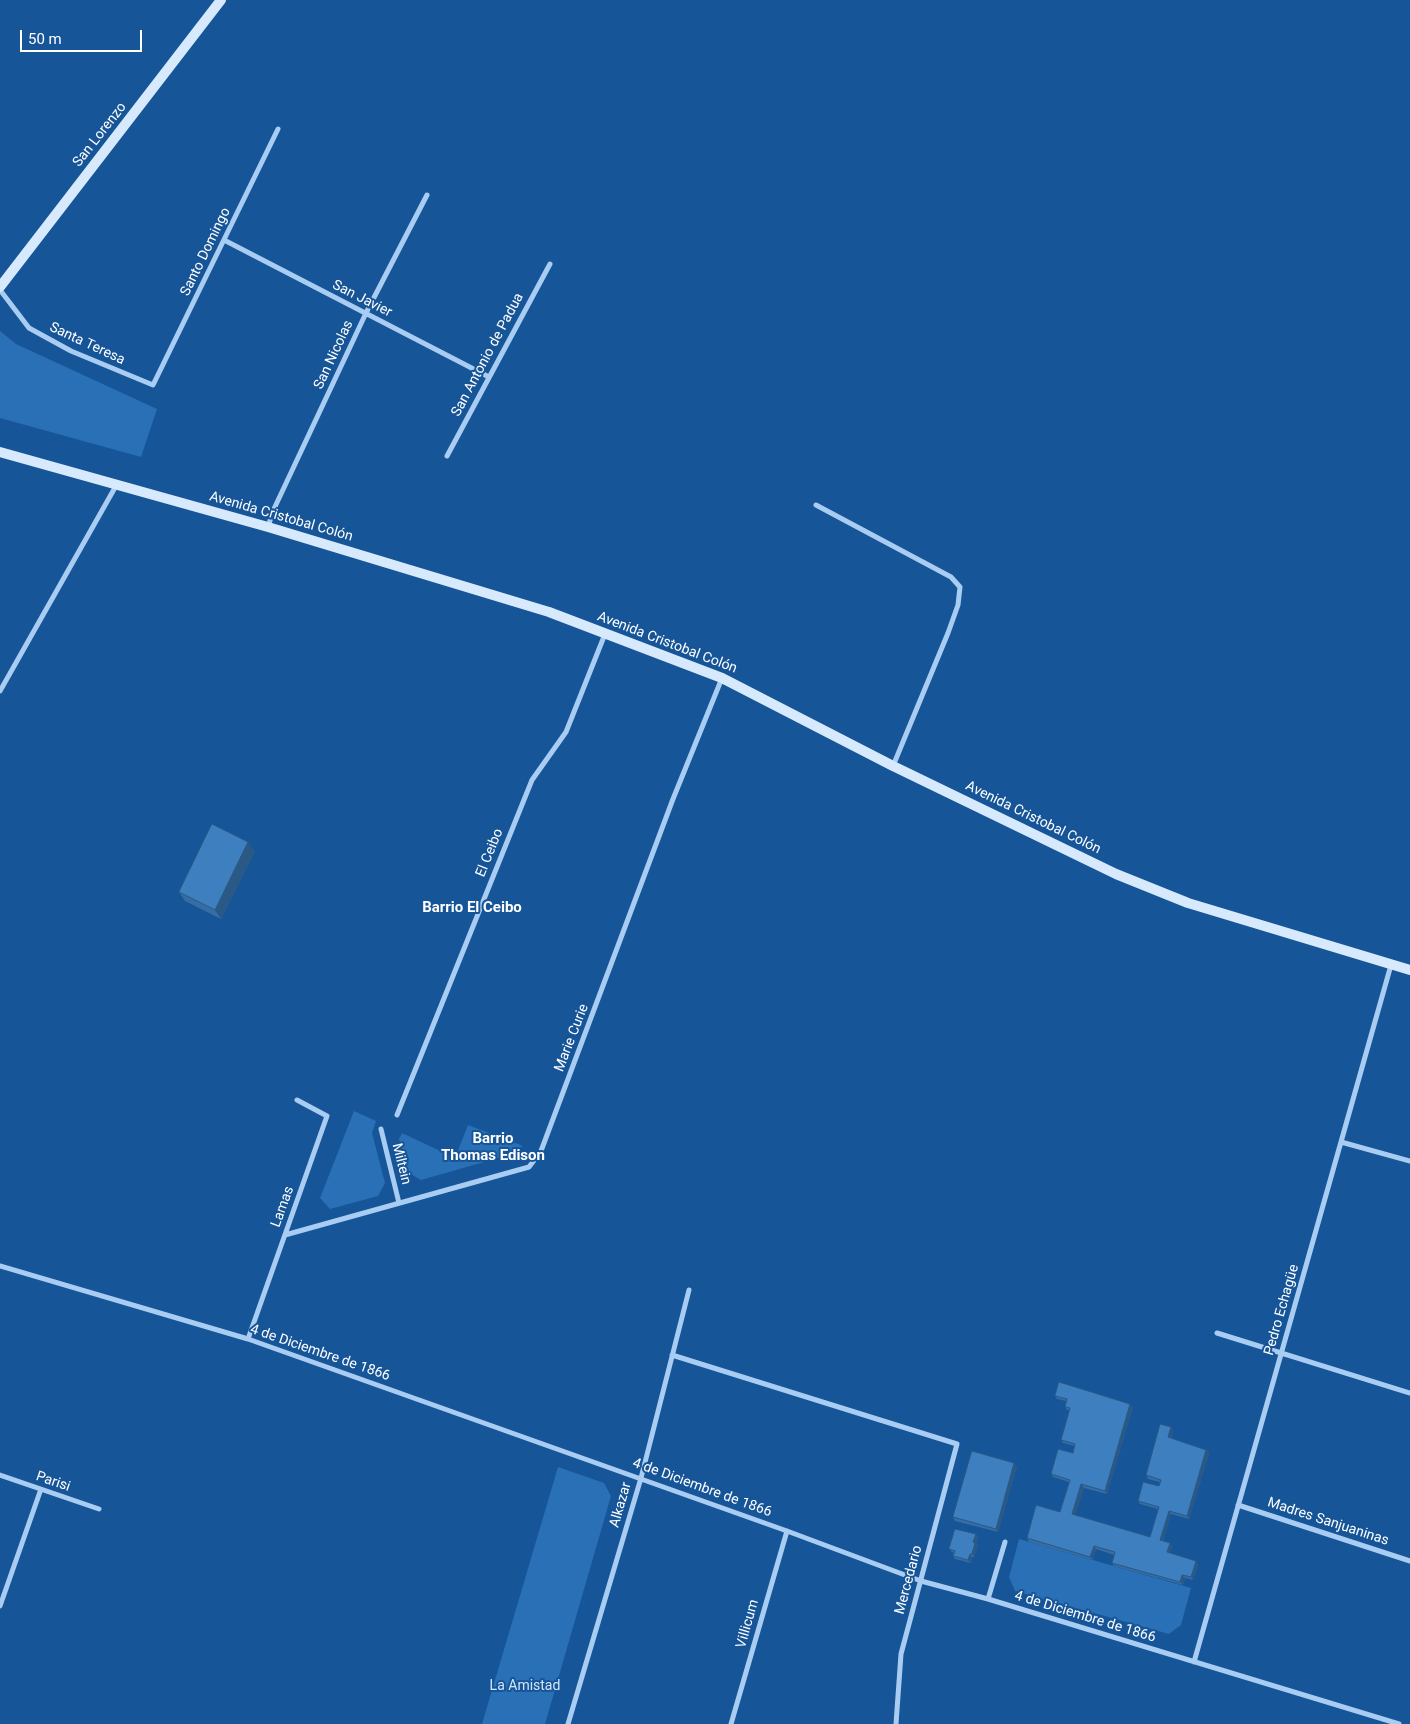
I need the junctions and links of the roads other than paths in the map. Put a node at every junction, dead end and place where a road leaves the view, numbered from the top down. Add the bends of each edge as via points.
1 (221, 0) edge
2 (278, 129) dead end
3 (427, 195) dead end
4 (224, 240) junction
5 (550, 264) dead end
6 (0, 289) edge
7 (366, 313) junction
8 (489, 377) junction
9 (153, 385) joint
10 (0, 452) edge
11 (447, 456) dead end
12 (117, 484) junction
13 (816, 505) dead end
14 (268, 526) junction
15 (605, 634) junction
16 (722, 678) junction
17 (0, 691) edge
18 (893, 766) junction
19 (1392, 964) junction
20 (1410, 970) edge
21 (297, 1100) dead end
22 (397, 1115) dead end
23 (381, 1129) dead end
24 (1341, 1142) junction
25 (1410, 1161) edge
26 (399, 1203) junction
27 (285, 1235) junction
28 (0, 1266) edge
29 (689, 1290) dead end
30 (1217, 1333) dead end
31 (248, 1339) junction
32 (1281, 1353) junction
33 (672, 1355) junction
34 (1410, 1393) edge
35 (0, 1475) edge
36 (641, 1478) junction
37 (40, 1489) junction
38 (1238, 1505) junction
39 (99, 1510) dead end
40 (787, 1531) junction
41 (1005, 1542) dead end
42 (1410, 1561) edge
43 (920, 1581) junction
44 (988, 1599) junction
45 (0, 1606) edge
46 (1194, 1662) junction
47 (568, 1724) edge
48 (731, 1724) edge
49 (896, 1724) edge
50 (1399, 1724) edge

1 - 6 main road, San Lorenzo
2 - 4 street, Santo Domingo
3 - 7 street, San Nicolas
4 - 7 street, San Javier
4 - 9 street, Santo Domingo
5 - 8 street, San Antonio de Padua
6 - 9 street, Santa Teresa via 29,328 71,351
7 - 8 street, San Javier
7 - 14 street, San Nicolas via 272,511
8 - 11 street, San Antonio de Padua
10 - 12 main road, Avenida Cristobal Colón
12 - 14 main road, Avenida Cristobal Colón
12 - 17 street
13 - 18 street via 950,576 960,587 958,606 948,633
14 - 15 main road, Avenida Cristobal Colón via 549,612
15 - 16 main road, Avenida Cristobal Colón
15 - 22 street, El Ceibo via 566,732 532,780
16 - 18 main road, Avenida Cristobal Colón
16 - 26 street, Marie Curie via 541,1151 529,1167
18 - 19 main road, Avenida Cristobal Colón via 1116,874 1179,900
19 - 20 main road, Avenida Cristobal Colón
19 - 24 street, Pedro Echagüe
21 - 27 street, Lamas via 327,1116
23 - 26 street, Miltein
24 - 25 street
24 - 32 street, Pedro Echagüe
26 - 27 street, Marie Curie
27 - 31 street, Lamas
28 - 31 street, 4 de Diciembre de 1866
29 - 33 street, Alkazar
30 - 32 street
31 - 36 street, 4 de Diciembre de 1866
32 - 34 street
32 - 38 street, Pedro Echagüe
33 - 36 street, Alkazar
33 - 43 street, Mercedario via 957,1444
35 - 37 street, Parisi
36 - 40 street, 4 de Diciembre de 1866
36 - 47 street, Alkazar
37 - 39 street, Parisi
37 - 45 street
38 - 42 street, Madres Sanjuaninas
38 - 46 street, Pedro Echagüe
40 - 43 street, 4 de Diciembre de 1866
40 - 48 street, Villicum
41 - 44 street
43 - 44 street, 4 de Diciembre de 1866
43 - 49 street, Mercedario via 901,1654
44 - 46 street, 4 de Diciembre de 1866
46 - 50 street, 4 de Diciembre de 1866

